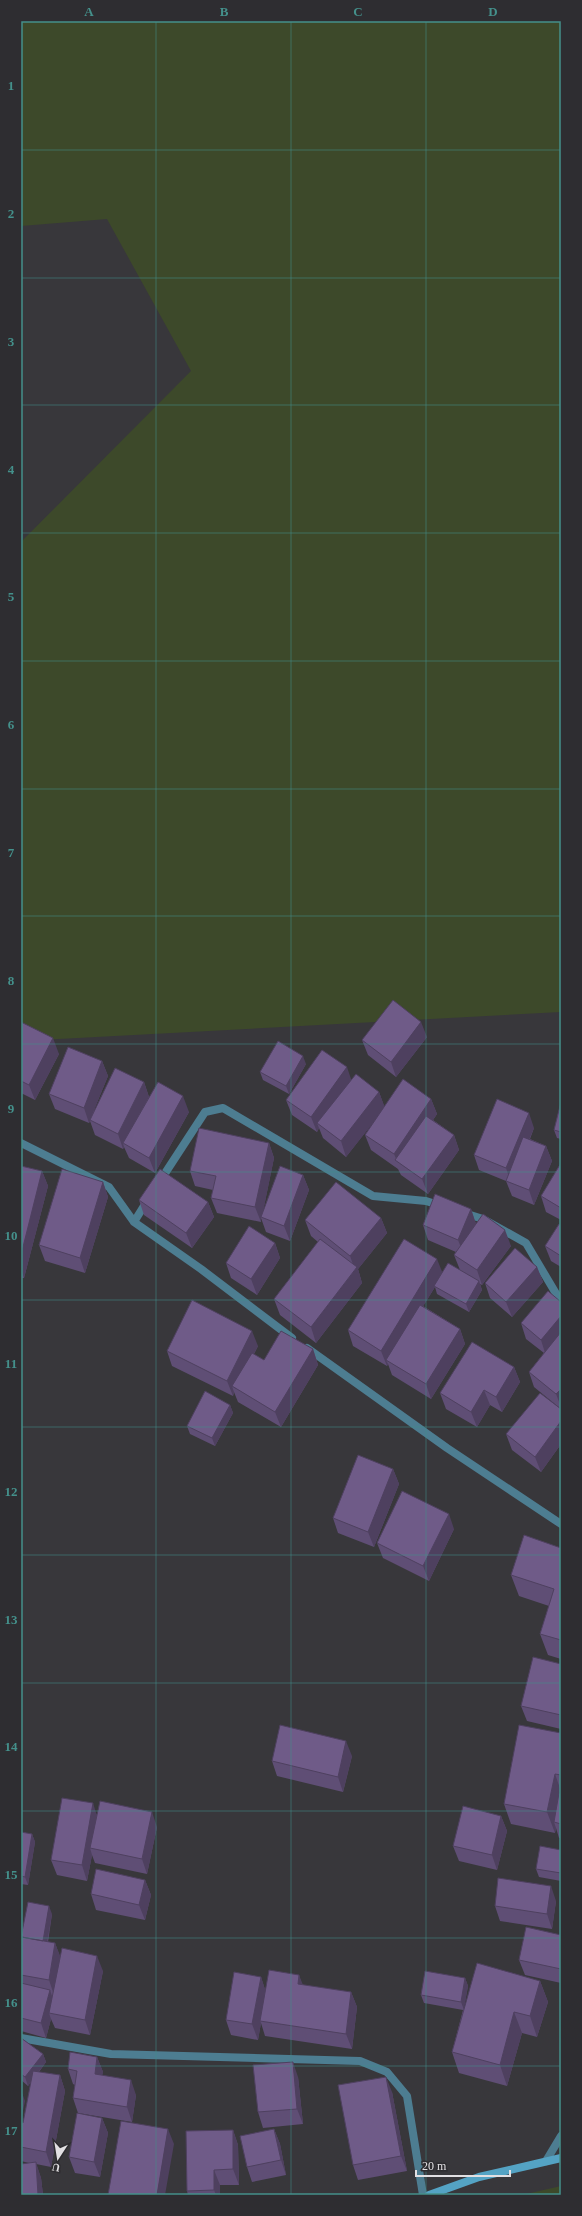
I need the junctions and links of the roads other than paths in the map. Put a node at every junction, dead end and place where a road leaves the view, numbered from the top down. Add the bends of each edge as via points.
1 (21, 1144) edge
2 (134, 1222) junction
3 (561, 1302) edge
4 (561, 1524) edge
5 (21, 2038) edge
6 (561, 2136) edge
7 (561, 2158) edge
8 (546, 2161) junction
9 (423, 2195) edge
10 (429, 2195) edge

1 - 2 street via 110,1187
2 - 3 street via 205,1112 224,1108 373,1196 426,1201 483,1219 526,1243
2 - 4 street via 447,1448
5 - 9 street via 111,2054 360,2061 387,2072 407,2096
6 - 8 street
7 - 8 main road
8 - 10 main road via 479,2177

